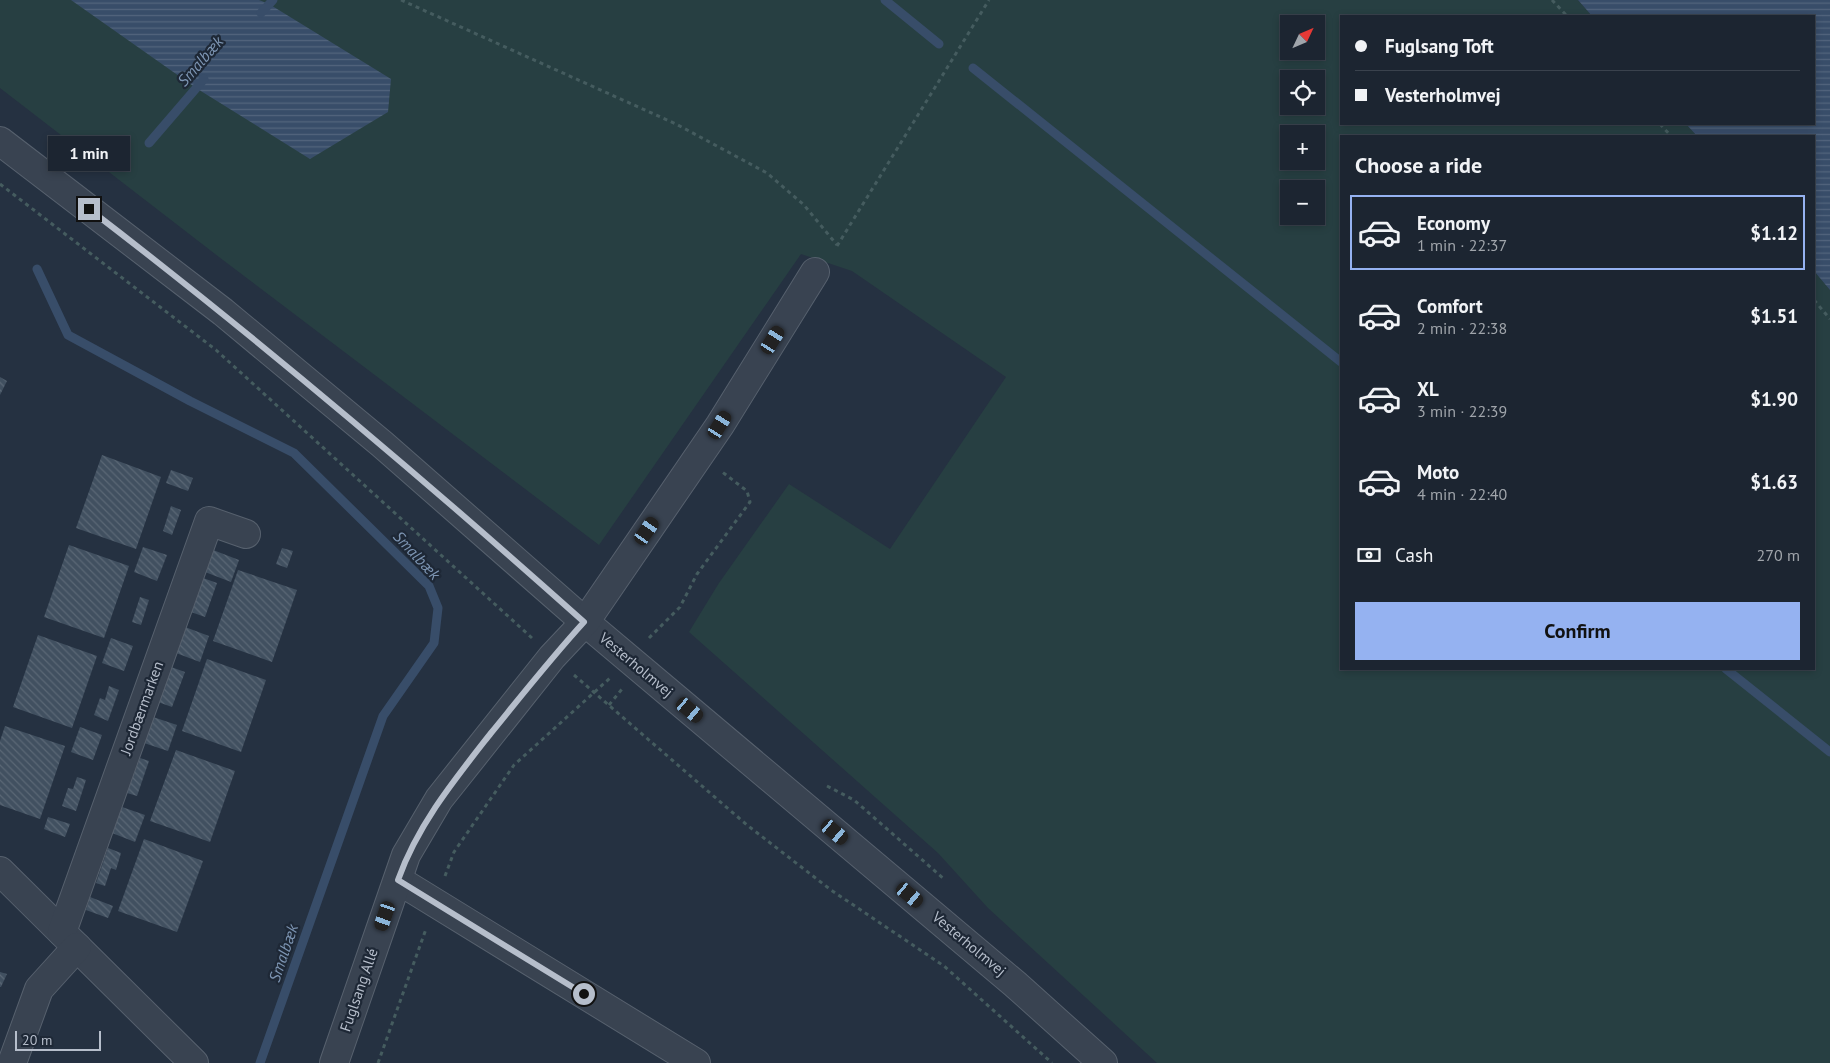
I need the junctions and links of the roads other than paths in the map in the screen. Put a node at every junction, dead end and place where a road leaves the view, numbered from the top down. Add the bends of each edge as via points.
1 (0, 140) edge
2 (815, 272) dead end
3 (246, 534) dead end
4 (584, 622) junction
5 (0, 871) edge
6 (398, 880) junction
7 (70, 940) junction
8 (12, 1063) edge
9 (194, 1063) edge
10 (334, 1063) edge
11 (696, 1063) edge
12 (1103, 1063) edge

1 - 4 street, Vesterholmvej via 223,312 386,447
2 - 4 street, Fuglsang Allé via 700,455
3 - 7 street, Jordbærmarken via 209,521
4 - 6 street, Fuglsang Allé via 552,656 439,799 406,856
4 - 12 street, Vesterholmvej via 1015,984
5 - 7 street
6 - 10 street, Fuglsang Allé
6 - 11 street
7 - 8 street, Jordbærmarken via 38,989
7 - 9 street

